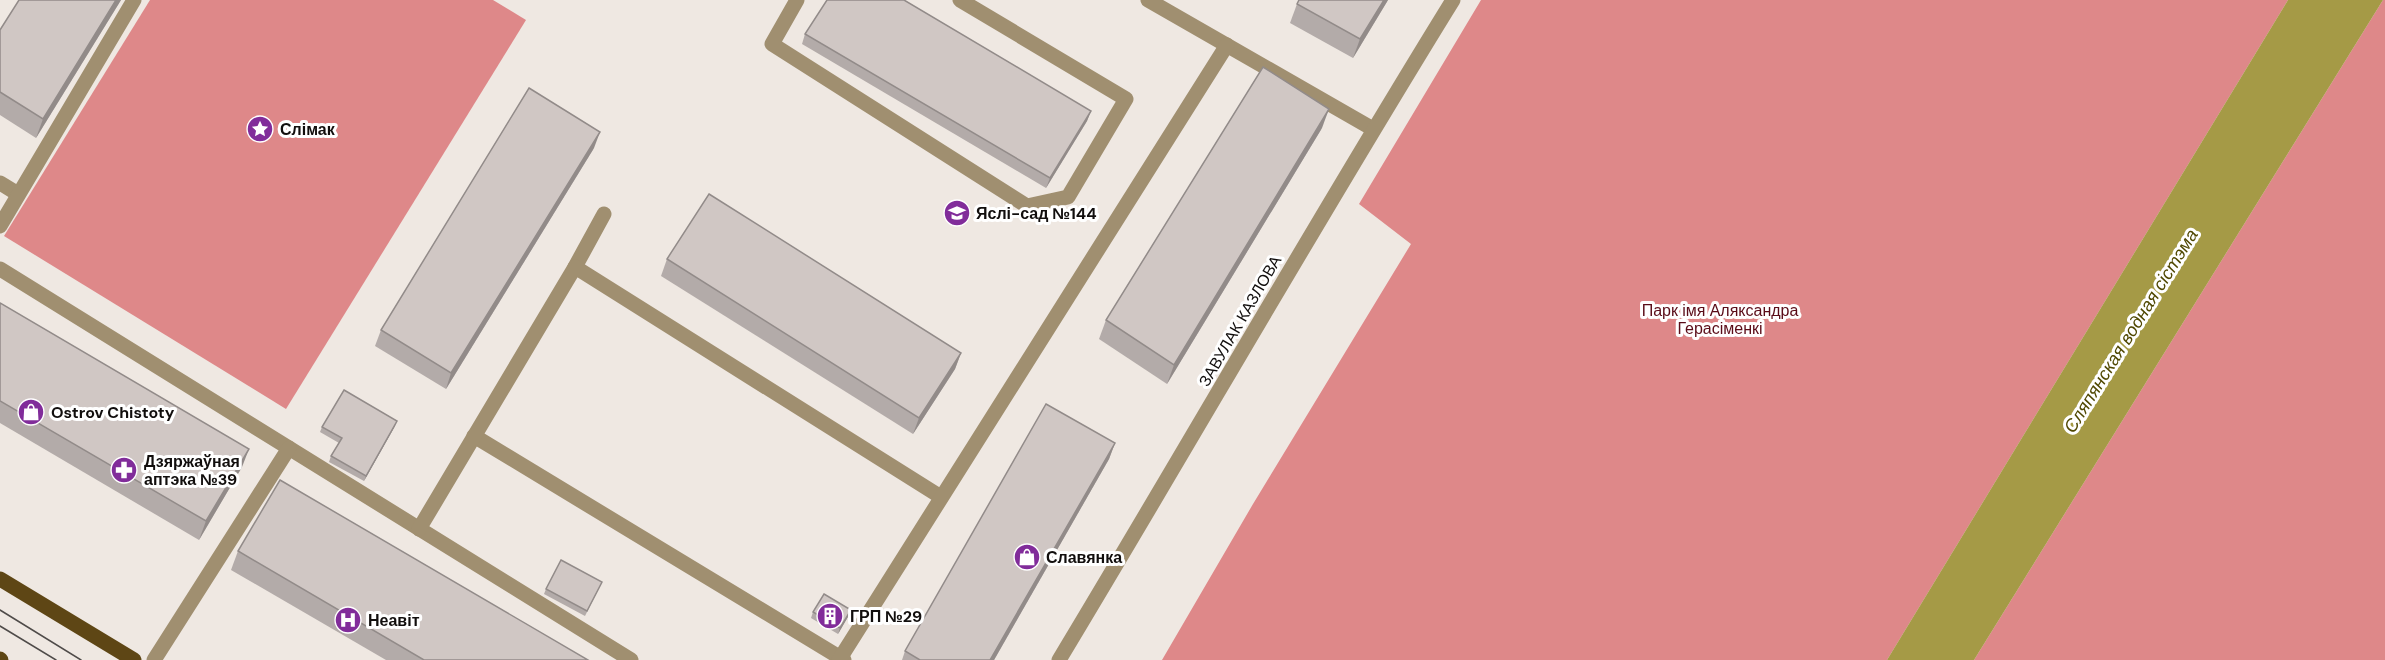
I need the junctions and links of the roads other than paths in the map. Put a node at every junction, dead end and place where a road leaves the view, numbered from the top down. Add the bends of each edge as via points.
1 (134, 0) edge
2 (797, 0) edge
3 (960, 0) edge
4 (1148, 0) edge
5 (1453, 0) edge
6 (1227, 45) junction
7 (1373, 129) junction
8 (0, 183) edge
9 (18, 194) junction
10 (604, 214) dead end
11 (0, 226) edge
12 (575, 267) junction
13 (0, 269) edge
14 (474, 436) junction
15 (289, 448) junction
16 (941, 497) junction
17 (419, 529) junction
18 (0, 579) edge
19 (841, 659) edge
20 (134, 660) edge
21 (154, 660) edge
22 (631, 660) edge
23 (1059, 660) edge

1 - 9 street
2 - 3 street via 772,44 1027,206 1068,197 1126,99
4 - 6 street
5 - 7 street, ЗАВУЛАК КАЗЛОВА
6 - 7 street
6 - 16 street
7 - 23 street, ЗАВУЛАК КАЗЛОВА
8 - 9 street
9 - 11 street
10 - 12 street
12 - 14 street
12 - 16 street
13 - 15 street
14 - 17 street
14 - 19 street
15 - 17 street
15 - 21 street
16 - 19 street
17 - 22 street
18 - 20 main road

